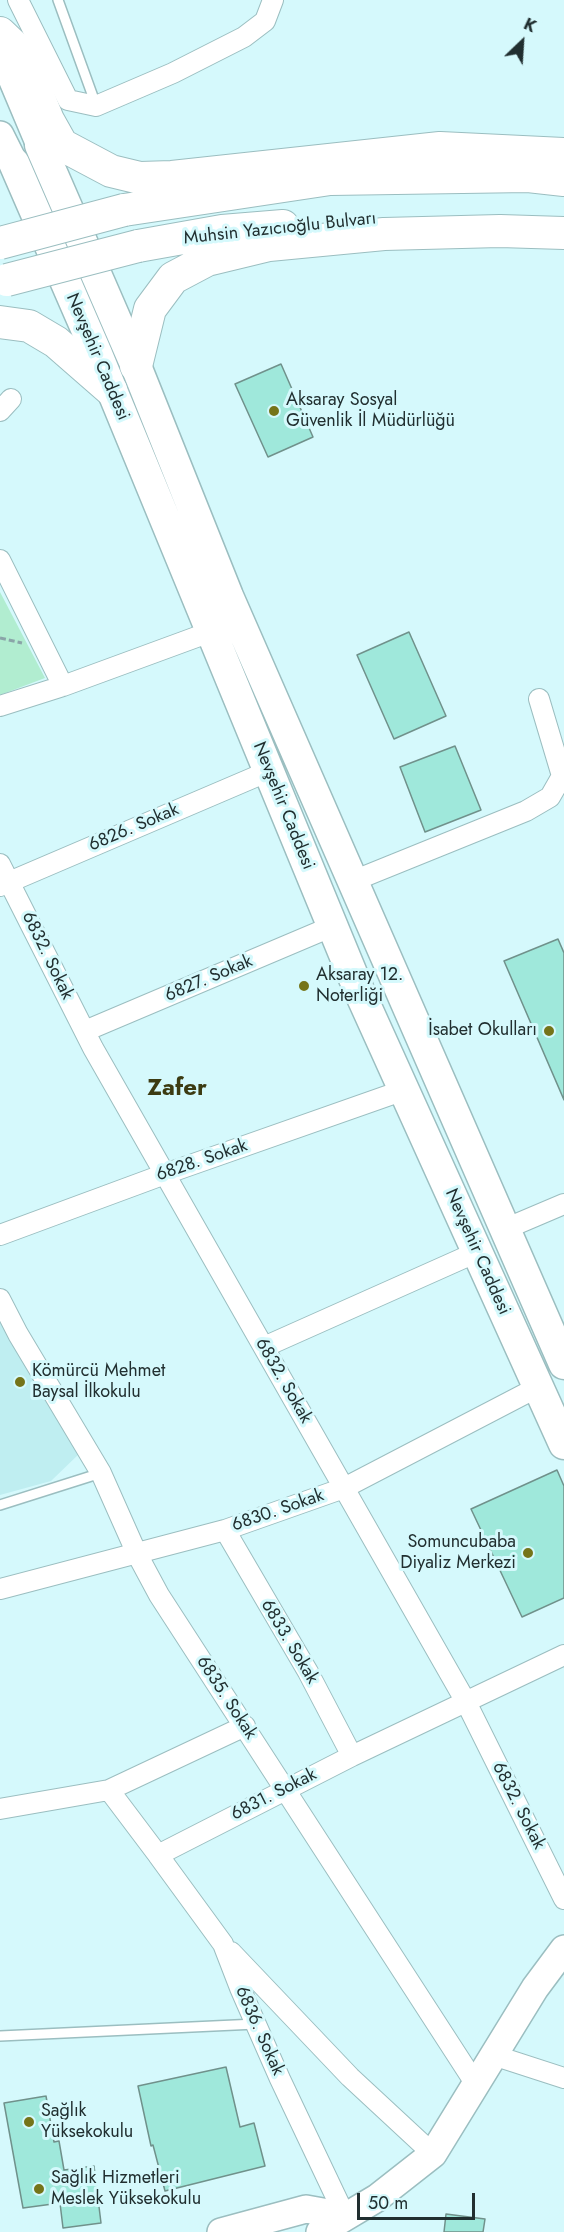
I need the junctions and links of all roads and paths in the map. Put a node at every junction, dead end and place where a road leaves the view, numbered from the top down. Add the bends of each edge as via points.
1 (18, 0) edge
2 (58, 0) edge
3 (273, 0) edge
4 (0, 33) edge
5 (0, 50) edge
6 (96, 106) junction
7 (0, 135) edge
8 (40, 145) joint
9 (564, 154) edge
10 (14, 163) joint
11 (564, 180) edge
12 (564, 216) edge
13 (564, 233) edge
14 (0, 243) edge
15 (3, 281) edge
16 (0, 322) edge
17 (136, 366) junction
18 (111, 390) junction
19 (0, 560) edge
20 (240, 622) junction
21 (211, 630) junction
22 (0, 638) edge
23 (23, 643) dead end
24 (63, 686) junction
25 (539, 699) dead end
26 (0, 706) edge
27 (269, 771) junction
28 (0, 864) edge
29 (353, 880) junction
30 (5, 884) edge
31 (333, 926) junction
32 (85, 1031) junction
33 (404, 1090) junction
34 (165, 1173) junction
35 (564, 1204) edge
36 (505, 1229) junction
37 (0, 1235) edge
38 (477, 1252) junction
39 (0, 1299) edge
40 (264, 1347) junction
41 (564, 1364) edge
42 (538, 1387) junction
43 (564, 1444) edge
44 (101, 1473) junction
45 (344, 1488) junction
46 (0, 1505) edge
47 (225, 1530) junction
48 (137, 1554) junction
49 (0, 1589) edge
50 (564, 1655) edge
51 (466, 1702) junction
52 (245, 1726) junction
53 (352, 1756) junction
54 (284, 1789) junction
55 (109, 1790) junction
56 (0, 1809) edge
57 (158, 1855) junction
58 (564, 1899) edge
59 (224, 1944) junction
60 (564, 1949) edge
61 (256, 2024) junction
62 (0, 2036) edge
63 (493, 2055) junction
64 (564, 2078) edge
65 (475, 2084) junction
66 (433, 2154) junction
67 (345, 2216) junction
68 (221, 2232) edge
69 (320, 2232) edge

1 - 6 street via 68,99
2 - 6 lane
3 - 6 street via 265,21 244,36 173,73
4 - 9 highway via 20,52 62,145 111,171 140,178 440,148
5 - 8 main road
7 - 10 main road
8 - 17 main road, Nevşehir Caddesi
10 - 18 main road, Nevşehir Caddesi
11 - 14 highway, Muhsin Yazıcıoğlu Bulvarı, bridge via 528,176 330,179 124,210
12 - 15 highway, Muhsin Yazıcıoğlu Bulvarı, bridge via 475,210 222,231 138,246
13 - 17 highway via 384,234 269,245 207,260 173,278 150,309
16 - 18 highway via 29,326 56,342
17 - 20 main road, Nevşehir Caddesi
18 - 21 main road, Nevşehir Caddesi
19 - 24 street
20 - 21 street
20 - 29 main road, Nevşehir Caddesi
21 - 24 street
21 - 27 main road, Nevşehir Caddesi
22 - 23 path
24 - 26 street
25 - 29 street via 562,776 550,797 525,811
27 - 30 street, 6826. Sokak
27 - 31 main road, Nevşehir Caddesi
28 - 30 street, 6832. Sokak
29 - 36 main road, Nevşehir Caddesi
30 - 32 street, 6832. Sokak
31 - 32 street, 6827. Sokak
31 - 33 main road, Nevşehir Caddesi
32 - 34 street, 6832. Sokak
33 - 34 street, 6828. Sokak
33 - 38 main road, Nevşehir Caddesi
34 - 37 street, 6828. Sokak
34 - 40 street, 6832. Sokak
35 - 36 street
36 - 41 main road, Nevşehir Caddesi
38 - 40 street
38 - 42 main road, Nevşehir Caddesi
39 - 44 street, 6835. Sokak
40 - 45 street, 6832. Sokak
42 - 43 main road, Nevşehir Caddesi
42 - 45 street, 6830. Sokak
44 - 46 lane
44 - 48 street, 6835. Sokak
45 - 47 street, 6830. Sokak
45 - 51 street, 6832. Sokak
47 - 48 street, 6830. Sokak
47 - 53 street, 6833. Sokak
48 - 49 street, 6830. Sokak
48 - 52 street, 6835. Sokak via 159,1595
50 - 51 street, 6831. Sokak
51 - 53 street, 6831. Sokak
51 - 58 street, 6832. Sokak
52 - 54 street, 6835. Sokak
52 - 55 street
53 - 54 street, 6831. Sokak
54 - 57 street, 6831. Sokak
54 - 65 street, 6835. Sokak
55 - 56 street
55 - 57 street
57 - 59 street, 6836. Sokak
59 - 61 street, 6836. Sokak
59 - 66 street via 350,2077
60 - 63 main road
61 - 62 lane
61 - 67 street, 6836. Sokak
63 - 64 street
63 - 65 main road
65 - 66 main road
66 - 67 main road via 377,2198
67 - 68 main road via 306,2209
67 - 69 main road

